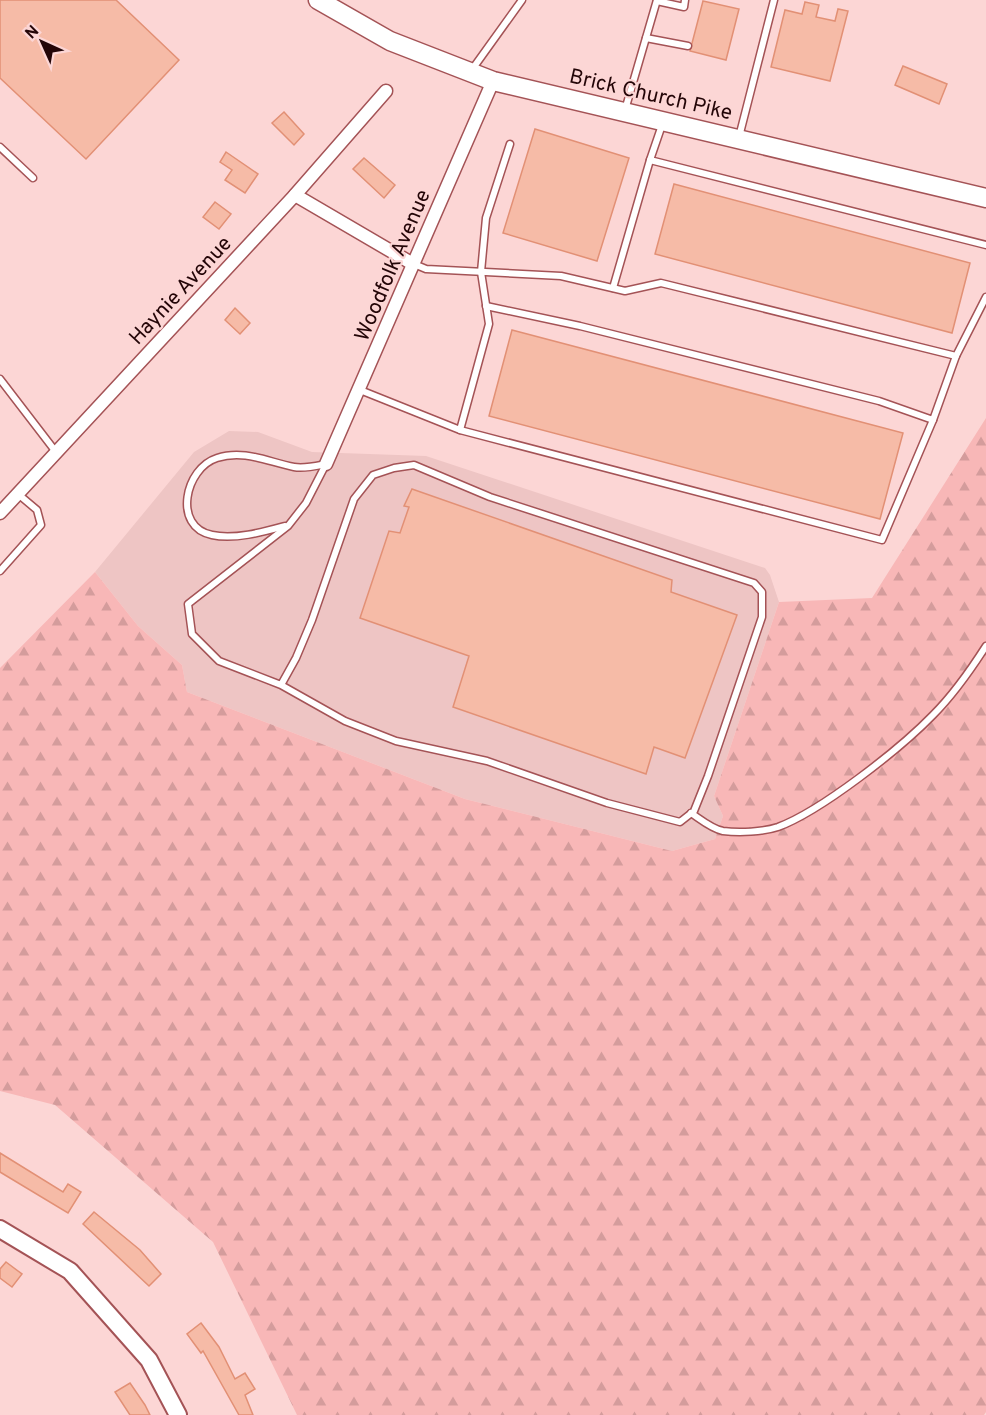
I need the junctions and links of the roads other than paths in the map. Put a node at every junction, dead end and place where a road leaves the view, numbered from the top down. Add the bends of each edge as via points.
1 (318, 0) edge
2 (522, 0) edge
3 (657, 0) edge
4 (685, 0) edge
5 (774, 0) edge
6 (646, 38) junction
7 (687, 46) dead end
8 (468, 74) junction
9 (493, 81) junction
10 (386, 91) dead end
11 (625, 111) junction
12 (663, 120) junction
13 (739, 138) junction
14 (510, 144) dead end
15 (0, 147) edge
16 (650, 160) junction
17 (33, 178) dead end
18 (295, 195) junction
19 (986, 197) edge
20 (986, 245) edge
21 (413, 264) junction
22 (481, 272) junction
23 (613, 288) junction
24 (986, 297) edge
25 (486, 306) junction
26 (956, 356) junction
27 (0, 380) edge
28 (360, 390) junction
29 (933, 420) junction
30 (460, 430) junction
31 (56, 452) junction
32 (326, 464) junction
33 (18, 494) junction
34 (0, 513) edge
35 (288, 526) junction
36 (0, 571) edge
37 (986, 646) edge
38 (281, 685) junction
39 (691, 813) junction
40 (0, 1229) edge
41 (178, 1415) edge

1 - 8 main road, Brick Church Pike via 390,41
2 - 8 lane
3 - 4 lane via 684,8
3 - 6 lane
5 - 13 lane
6 - 7 lane
6 - 11 lane
8 - 9 main road, Brick Church Pike
9 - 11 main road, Brick Church Pike
9 - 21 street, Woodfolk Avenue
10 - 18 street, Haynie Avenue
11 - 12 main road, Brick Church Pike
12 - 13 main road, Brick Church Pike
12 - 16 lane
13 - 19 main road, Brick Church Pike
14 - 22 lane via 486,218
15 - 17 lane
16 - 20 lane
16 - 23 lane
18 - 21 street
18 - 31 street, Haynie Avenue
21 - 22 lane via 426,269
21 - 28 street, Woodfolk Avenue
22 - 23 lane via 561,276
22 - 25 lane
23 - 26 lane via 625,291 661,283
24 - 26 lane
25 - 29 lane via 879,401
25 - 30 lane via 489,324
26 - 29 lane
27 - 31 lane
28 - 30 lane
28 - 32 street, Woodfolk Avenue
29 - 30 lane via 882,540
31 - 33 street, Haynie Avenue
32 - 35 lane via 306,503
32 - 35 lane via 297,468 248,455 227,455 197,472 187,491 188,511 194,524 212,536 262,533
33 - 34 street, Haynie Avenue
33 - 36 lane via 37,510 41,525
35 - 38 lane via 188,604 192,634 219,661
37 - 39 lane via 963,682 933,716 810,810 776,827 744,831 721,830
38 - 39 lane via 345,721 396,741 487,760 652,816 680,822
38 - 39 lane via 312,620 354,499 373,475 414,465 490,497 754,583 762,591 762,616 708,776
40 - 41 street via 70,1270 148,1360

